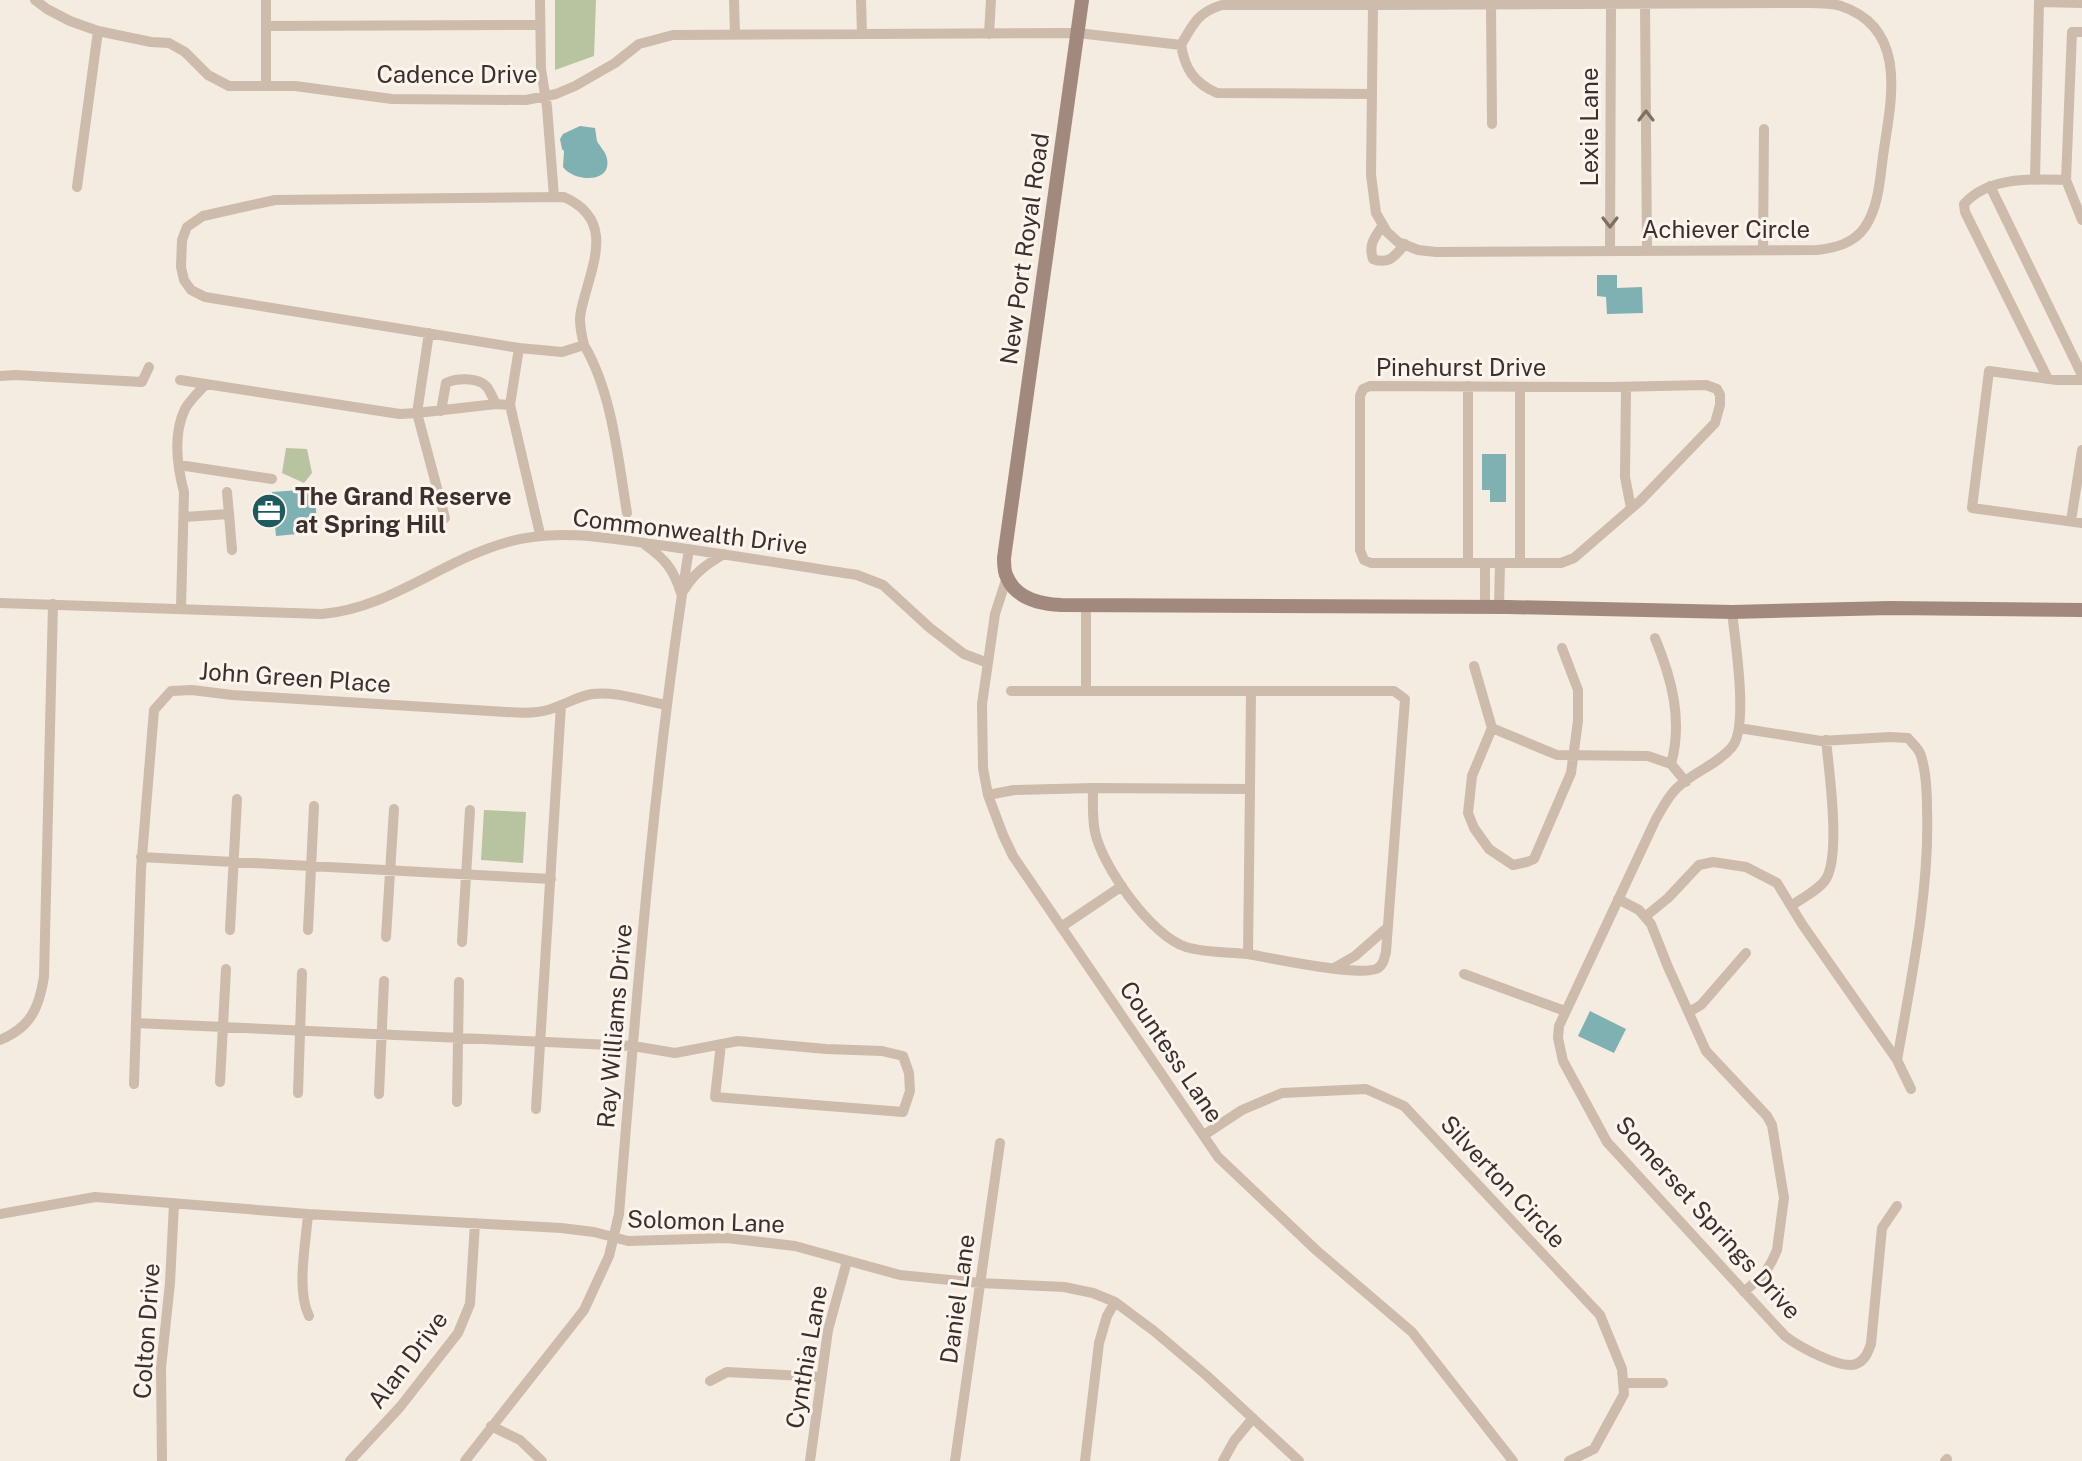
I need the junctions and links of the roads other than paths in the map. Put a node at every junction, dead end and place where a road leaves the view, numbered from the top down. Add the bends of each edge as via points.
1 (35, 0) edge
2 (266, 0) edge
3 (540, 0) edge
4 (734, 0) edge
5 (861, 0) edge
6 (991, 0) edge
7 (1082, 0) edge
8 (1839, 3) edge
9 (2082, 3) edge
10 (1611, 4) junction
11 (1645, 4) junction
12 (1373, 5) junction
13 (1491, 5) junction
14 (540, 25) junction
15 (266, 26) junction
16 (98, 31) junction
17 (2082, 32) edge
18 (1078, 33) junction
19 (735, 34) junction
20 (862, 34) junction
21 (989, 34) junction
22 (1181, 45) junction
23 (266, 85) junction
24 (1372, 94) junction
25 (544, 97) junction
26 (1492, 124) dead end
27 (1764, 129) dead end
28 (2035, 179) junction
29 (2066, 180) junction
30 (1990, 186) junction
31 (77, 187) dead end
32 (554, 197) junction
33 (2082, 220) edge
34 (1383, 225) junction
35 (1405, 244) junction
36 (1610, 250) junction
37 (1647, 250) junction
38 (1763, 250) junction
39 (429, 333) junction
40 (584, 345) junction
41 (519, 348) junction
42 (149, 367) dead end
43 (0, 376) edge
44 (2082, 377) edge
45 (2048, 379) junction
46 (180, 380) dead end
47 (206, 384) junction
48 (1468, 386) junction
49 (1520, 387) junction
50 (1626, 387) junction
51 (496, 404) junction
52 (510, 405) junction
53 (441, 411) junction
54 (417, 413) junction
55 (2082, 450) edge
56 (179, 465) junction
57 (272, 479) dead end
58 (227, 492) dead end
59 (1631, 508) junction
60 (627, 513) dead end
61 (229, 514) junction
62 (184, 517) junction
63 (445, 518) dead end
64 (2077, 522) edge
65 (540, 534) junction
66 (642, 543) junction
67 (689, 549) junction
68 (232, 550) dead end
69 (724, 554) junction
70 (1468, 563) junction
71 (1485, 563) junction
72 (1500, 563) junction
73 (1520, 563) junction
74 (1007, 577) junction
75 (681, 595) junction
76 (0, 603) edge
77 (53, 604) junction
78 (1086, 605) junction
79 (1492, 607) junction
80 (181, 608) junction
81 (2082, 610) edge
82 (1732, 612) junction
83 (1655, 638) dead end
84 (1562, 648) dead end
85 (988, 663) junction
86 (1474, 666) dead end
87 (1011, 691) dead end
88 (1086, 691) junction
89 (1251, 691) junction
90 (561, 705) junction
91 (667, 705) junction
92 (1492, 728) junction
93 (1739, 728) junction
94 (1826, 740) junction
95 (1573, 756) junction
96 (1671, 764) junction
97 (1686, 782) junction
98 (1093, 788) junction
99 (1250, 789) junction
100 (988, 795) junction
101 (237, 799) dead end
102 (314, 806) dead end
103 (394, 809) dead end
104 (470, 810) dead end
105 (141, 857) junction
106 (234, 864) junction
107 (311, 866) junction
108 (390, 870) junction
109 (467, 875) junction
110 (551, 879) junction
111 (1122, 886) junction
112 (1618, 899) junction
113 (1791, 906) junction
114 (1646, 916) junction
115 (1061, 927) junction
116 (1388, 927) junction
117 (230, 930) dead end
118 (308, 930) dead end
119 (386, 937) dead end
120 (462, 942) dead end
121 (1746, 953) dead end
122 (1248, 954) junction
123 (1334, 968) junction
124 (226, 969) dead end
125 (302, 973) dead end
126 (1464, 974) dead end
127 (384, 981) dead end
128 (459, 982) dead end
129 (1565, 1011) junction
130 (1689, 1012) junction
131 (136, 1023) junction
132 (223, 1027) junction
133 (300, 1030) junction
134 (382, 1034) junction
135 (458, 1038) junction
136 (0, 1040) edge
137 (540, 1042) junction
138 (721, 1044) junction
139 (633, 1046) junction
140 (1897, 1060) junction
141 (220, 1082) dead end
142 (134, 1084) dead end
143 (1911, 1089) dead end
144 (298, 1093) dead end
145 (379, 1094) dead end
146 (457, 1102) dead end
147 (536, 1109) dead end
148 (1204, 1135) junction
149 (1000, 1143) dead end
150 (174, 1204) junction
151 (1897, 1206) dead end
152 (0, 1214) edge
153 (308, 1214) junction
154 (475, 1223) junction
155 (614, 1239) junction
156 (847, 1261) junction
157 (980, 1283) junction
158 (1744, 1292) junction
159 (1115, 1302) junction
160 (309, 1316) dead end
161 (821, 1377) junction
162 (710, 1381) dead end
163 (1623, 1383) junction
164 (1663, 1383) dead end
165 (1253, 1418) junction
166 (491, 1426) junction
167 (162, 1461) edge
168 (350, 1461) edge
169 (465, 1461) edge
170 (542, 1461) edge
171 (810, 1461) edge
172 (955, 1461) edge
173 (1085, 1461) edge
174 (1223, 1461) edge
175 (1299, 1461) edge
176 (1513, 1461) edge
177 (1569, 1461) edge

1 - 16 street, Cadence Drive
2 - 15 street
3 - 14 street
4 - 19 street
5 - 20 street
6 - 21 street
7 - 18 main road, New Port Royal Road
8 - 11 street, Achiever Circle
8 - 38 street, Achiever Circle via 1875,29 1891,63 1891,103 1873,213 1864,229 1843,245
9 - 28 street via 2039,2
10 - 11 street, Achiever Circle
10 - 13 street, Achiever Circle
10 -> 36 street, Lexie Lane
37 -> 11 street
12 - 13 street, Achiever Circle
12 - 22 street, Achiever Circle via 1222,5 1202,14
12 - 24 street
13 - 26 street
14 - 15 street
14 - 25 street
15 - 23 street
16 - 23 street, Cadence Drive via 169,43 229,86
16 - 31 street
17 - 29 street via 2072,32
18 - 21 street, Cadence Drive
18 - 22 street
18 - 74 main road, New Port Royal Road via 1010,505
19 - 20 street, Cadence Drive
19 - 25 street, Cadence Drive via 673,35 639,44 575,86
20 - 21 street, Cadence Drive
22 - 24 street via 1188,71 1217,93
23 - 25 street, Cadence Drive via 392,99
24 - 34 street via 1371,175 1376,213
25 - 32 street
27 - 38 street
28 - 29 street
28 - 30 street
29 - 33 street
30 - 44 street
30 - 45 street via 1972,194 1965,212
32 - 39 street via 275,200 203,216 187,227 182,240 184,280 205,297
32 - 40 street via 577,203 596,234 579,318
34 - 35 street, Achiever Circle
34 - 35 street via 1371,244 1373,259 1390,260
35 - 36 street, Achiever Circle via 1436,252
36 - 37 street, Achiever Circle
37 - 38 street, Achiever Circle
39 - 41 street
39 - 54 street
40 - 41 street via 562,352
40 - 60 street via 595,364 613,428
41 - 52 street
42 - 43 street via 142,382
44 - 45 street
45 - 64 street via 1989,371 1972,508
46 - 47 street
47 - 54 street
47 - 56 street via 180,423
48 - 49 street, Pinehurst Drive
48 - 70 street
48 - 70 street, Pinehurst Drive via 1363,389 1360,550 1371,563
49 - 50 street, Pinehurst Drive
49 - 73 street
50 - 59 street via 1625,477
50 - 59 street, Pinehurst Drive via 1706,385 1720,395 1715,423
51 - 52 street
51 - 53 street
51 - 53 street via 487,386 453,379 446,383
52 - 65 street
53 - 54 street
54 - 63 street
55 - 64 street
56 - 57 street
56 - 62 street
58 - 61 street
59 - 73 street, Pinehurst Drive via 1574,558
61 - 62 street
61 - 68 street
62 - 80 street
65 - 66 street, Commonwealth Drive
65 - 80 street, Commonwealth Drive via 506,542 379,601 340,613
66 - 67 street, Commonwealth Drive
66 - 75 street via 663,558
67 - 69 street, Commonwealth Drive
67 - 75 street, Ray Williams Drive
69 - 75 street via 691,578
69 - 85 street, Commonwealth Drive via 857,575 883,585 964,654
70 - 71 street, Pinehurst Drive
71 - 72 street, Pinehurst Drive
71 - 79 street
72 - 73 street, Pinehurst Drive
72 - 79 street
74 - 78 main road via 1020,594 1035,602
74 - 85 street, Countess Lane
75 - 91 street, Ray Williams Drive
76 - 77 street, Commonwealth Drive
77 - 80 street, Commonwealth Drive
77 - 136 street via 44,977 40,1003 26,1023
78 - 79 main road
78 - 88 street
79 - 82 main road
81 - 82 main road
82 - 93 street
83 - 96 street via 1668,669 1676,713
84 - 95 street via 1578,690
85 - 100 street, Countess Lane via 982,704
86 - 92 street
87 - 88 street
88 - 89 street
89 - 99 street
89 - 116 street via 1394,691 1405,699
90 - 91 street, John Green Place via 593,694
90 - 105 street, John Green Place via 531,713 171,691 154,710
90 - 110 street
91 - 139 street, Ray Williams Drive
92 - 95 street via 1557,755
92 - 95 street via 1472,776 1468,813 1489,849 1513,865 1534,859 1571,773
93 - 94 street
93 - 97 street, Somerset Springs Drive via 1731,748
94 - 113 street via 1832,857 1823,883
94 - 140 street via 1908,738 1919,750 1924,770 1926,865
95 - 96 street via 1648,756
96 - 97 street
97 - 112 street, Somerset Springs Drive via 1656,819
98 - 99 street
98 - 100 street
98 - 111 street via 1099,847
99 - 122 street
100 - 115 street, Countess Lane via 1013,856
101 - 106 street
102 - 107 street
103 - 108 street
104 - 109 street
105 - 106 street
105 - 131 street, John Green Place
106 - 107 street
106 - 117 street
107 - 108 street
107 - 118 street
108 - 109 street
108 - 119 street
109 - 110 street
109 - 120 street
110 - 137 street
111 - 115 street
111 - 122 street via 1167,938 1185,947
112 - 114 street
112 - 129 street, Somerset Springs Drive
113 - 114 street via 1777,883 1746,867 1713,862 1699,865
113 - 140 street
114 - 130 street
115 - 148 street, Countess Lane
116 - 123 street
116 - 123 street via 1383,963 1375,970
121 - 130 street
122 - 123 street
124 - 132 street
125 - 133 street
126 - 129 street
127 - 134 street
128 - 135 street
129 - 158 street, Somerset Springs Drive via 1558,1038 1563,1061 1607,1142
130 - 158 street via 1710,1057 1772,1125 1784,1198 1777,1250 1765,1273
131 - 132 street
131 - 142 street, John Green Place
132 - 133 street
132 - 141 street
133 - 134 street
133 - 144 street
134 - 135 street
134 - 145 street
135 - 137 street
135 - 146 street
137 - 139 street
137 - 147 street
138 - 138 street via 738,1041 903,1056 910,1091 903,1112 715,1097
138 - 139 street via 675,1053
139 - 155 street, Ray Williams Drive
140 - 143 street
148 - 163 street, Silverton Circle via 1282,1093 1366,1089 1404,1106 1600,1315
148 - 176 street, Countess Lane via 1229,1168 1412,1332
149 - 157 street, Daniel Lane
150 - 152 street, Solomon Lane via 95,1197
150 - 153 street, Solomon Lane
150 - 167 street, Colton Drive via 161,1368
151 - 158 street, Somerset Springs Drive via 1882,1228 1871,1344 1860,1363 1847,1366 1798,1346
153 - 154 street, Solomon Lane
153 - 160 street via 302,1292
154 - 155 street, Solomon Lane via 561,1228
154 - 168 street, Alan Drive via 470,1304 458,1333
155 - 156 street, Solomon Lane via 727,1238 795,1246
155 - 166 street, Ray Williams Drive via 584,1310
156 - 157 street, Solomon Lane via 900,1275
156 - 161 street, Cynthia Lane
157 - 159 street, Solomon Lane via 1064,1287
157 - 172 street, Daniel Lane
159 - 165 street, Solomon Lane
159 - 173 street via 1099,1343
161 - 162 street via 727,1372
161 - 171 street, Cynthia Lane
163 - 164 street
163 - 177 street via 1624,1394 1594,1449
165 - 174 street
165 - 175 street, Solomon Lane
166 - 169 street, Ray Williams Drive
166 - 170 street via 520,1440

